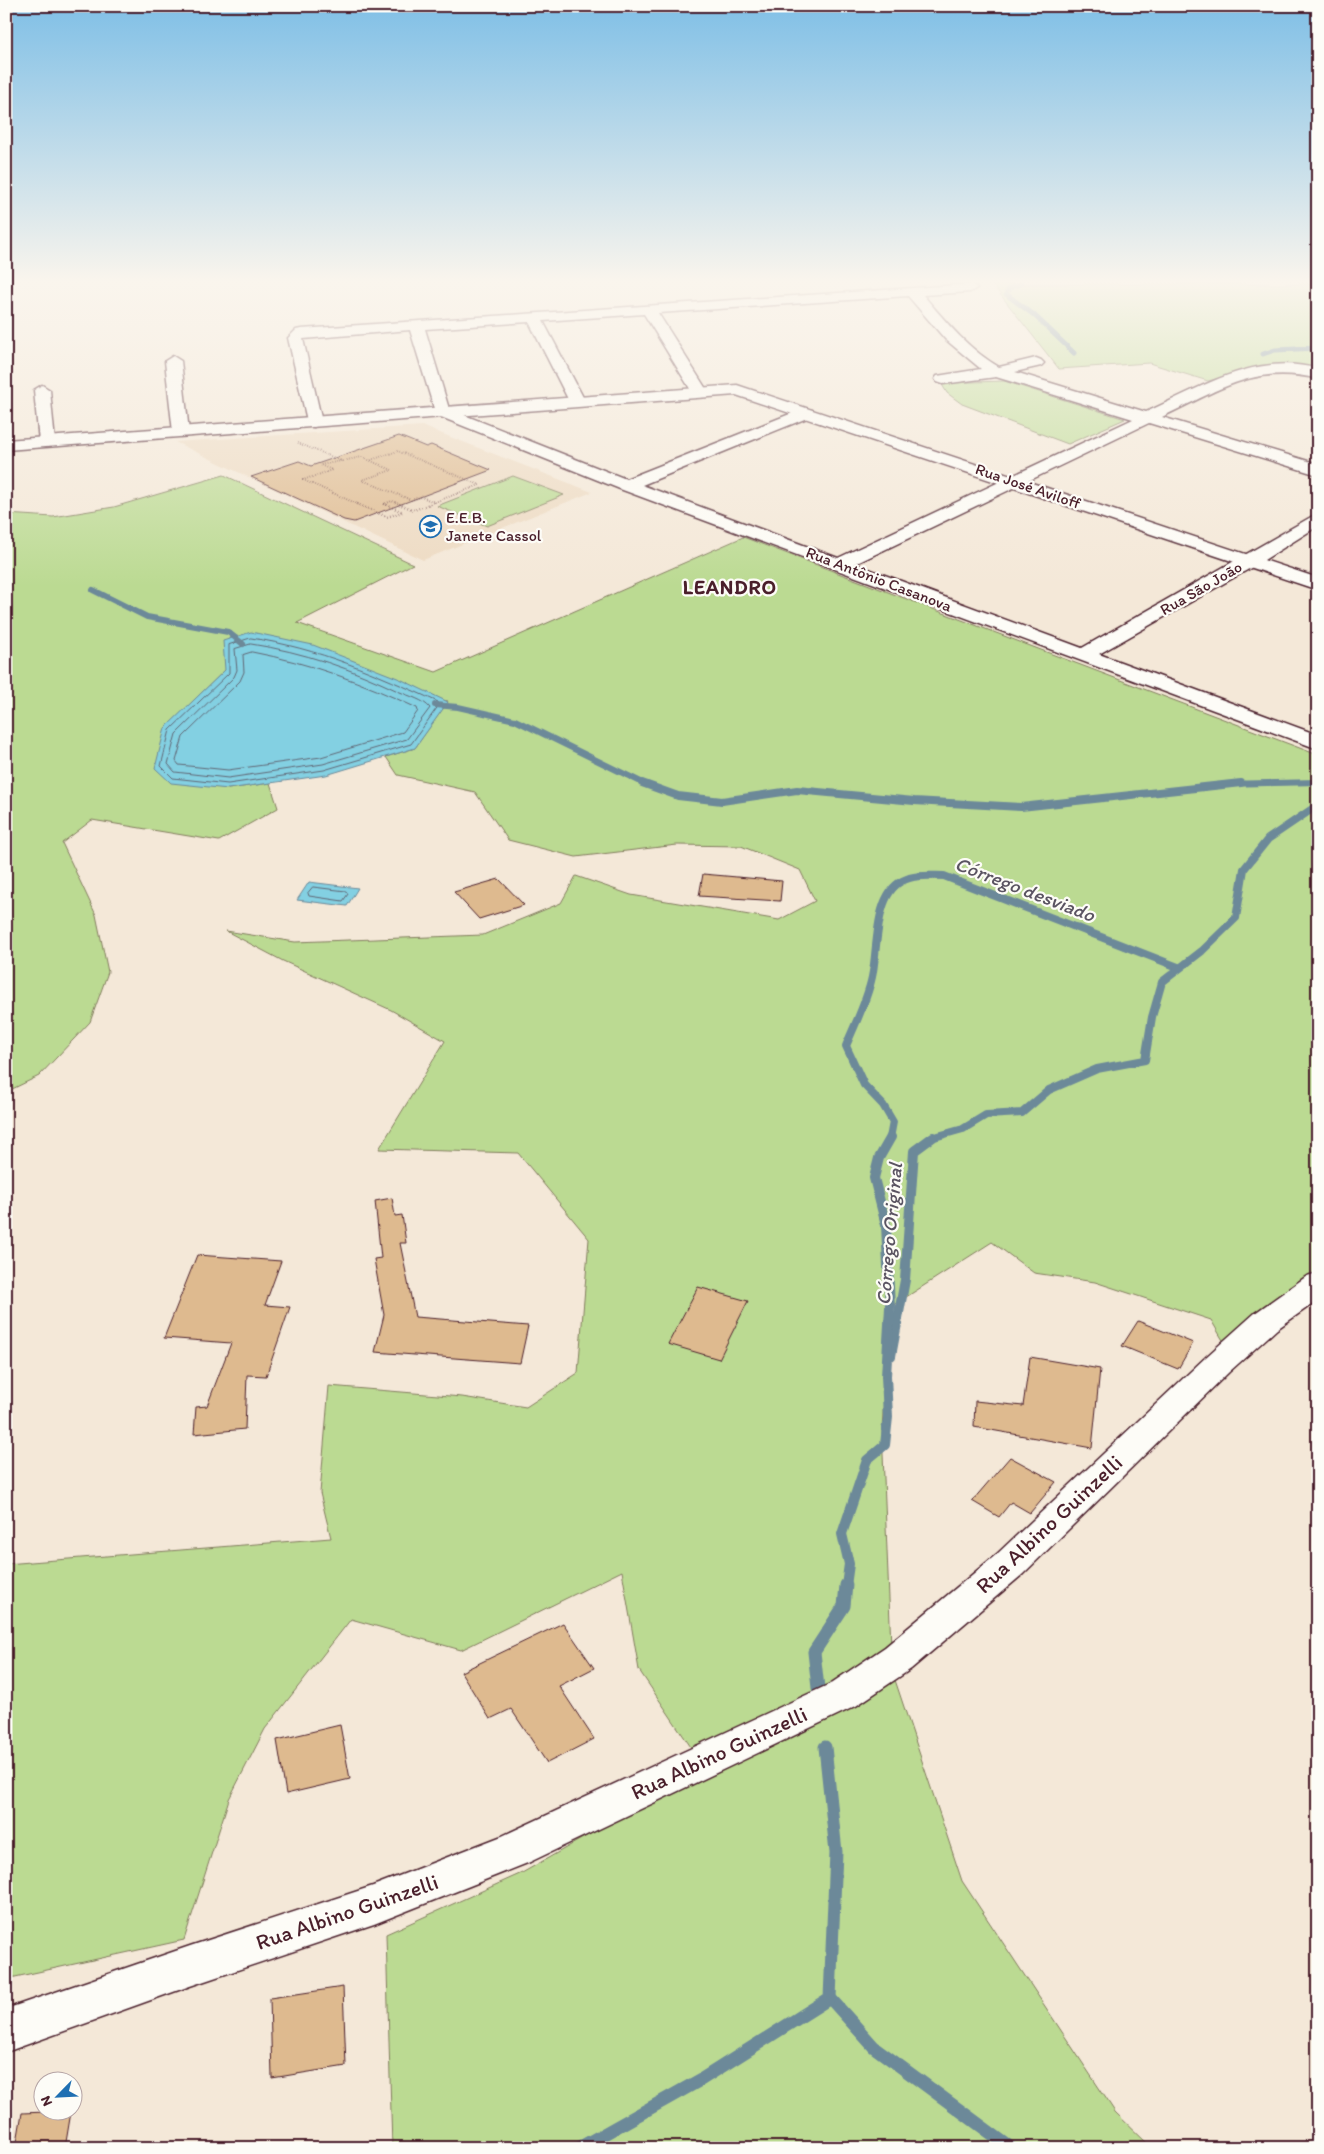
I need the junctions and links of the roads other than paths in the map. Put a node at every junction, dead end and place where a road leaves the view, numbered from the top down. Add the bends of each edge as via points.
1 (176, 385) edge
2 (306, 385) edge
3 (434, 385) edge
4 (568, 385) edge
5 (695, 385) edge
6 (1038, 385) edge
7 (1220, 385) edge
8 (42, 390) dead end
9 (700, 392) junction
10 (577, 402) junction
11 (442, 412) junction
12 (806, 413) junction
13 (1149, 418) junction
14 (314, 422) junction
15 (181, 432) junction
16 (47, 442) junction
17 (6, 446) edge
18 (1318, 470) edge
19 (1011, 481) junction
20 (626, 485) junction
21 (1316, 520) edge
22 (1249, 561) junction
23 (840, 564) junction
24 (1318, 584) edge
25 (1082, 656) junction
26 (1318, 743) edge
27 (1318, 1284) edge
28 (6, 2031) edge

1 - 15 street
2 - 14 street
3 - 11 street
4 - 10 street
5 - 9 street
6 - 13 street
7 - 13 street
8 - 16 street
9 - 10 street
9 - 12 street, Rua José Aviloff via 737,390
10 - 11 street
11 - 14 street
11 - 20 street, Rua Antônio Casanova
12 - 19 street, Rua José Aviloff
12 - 20 street
13 - 18 street
13 - 19 street
14 - 15 street
15 - 16 street
16 - 17 street
19 - 22 street, Rua José Aviloff
19 - 23 street
20 - 23 street, Rua Antônio Casanova
21 - 22 street, Rua São João
22 - 24 street, Rua José Aviloff
22 - 25 street, Rua São João
23 - 25 street, Rua Antônio Casanova
25 - 26 street, Rua Antônio Casanova
27 - 28 street, Rua Albino Guinzelli via 1266,1321 1225,1358 1010,1564 898,1658 843,1695 507,1852 374,1906

